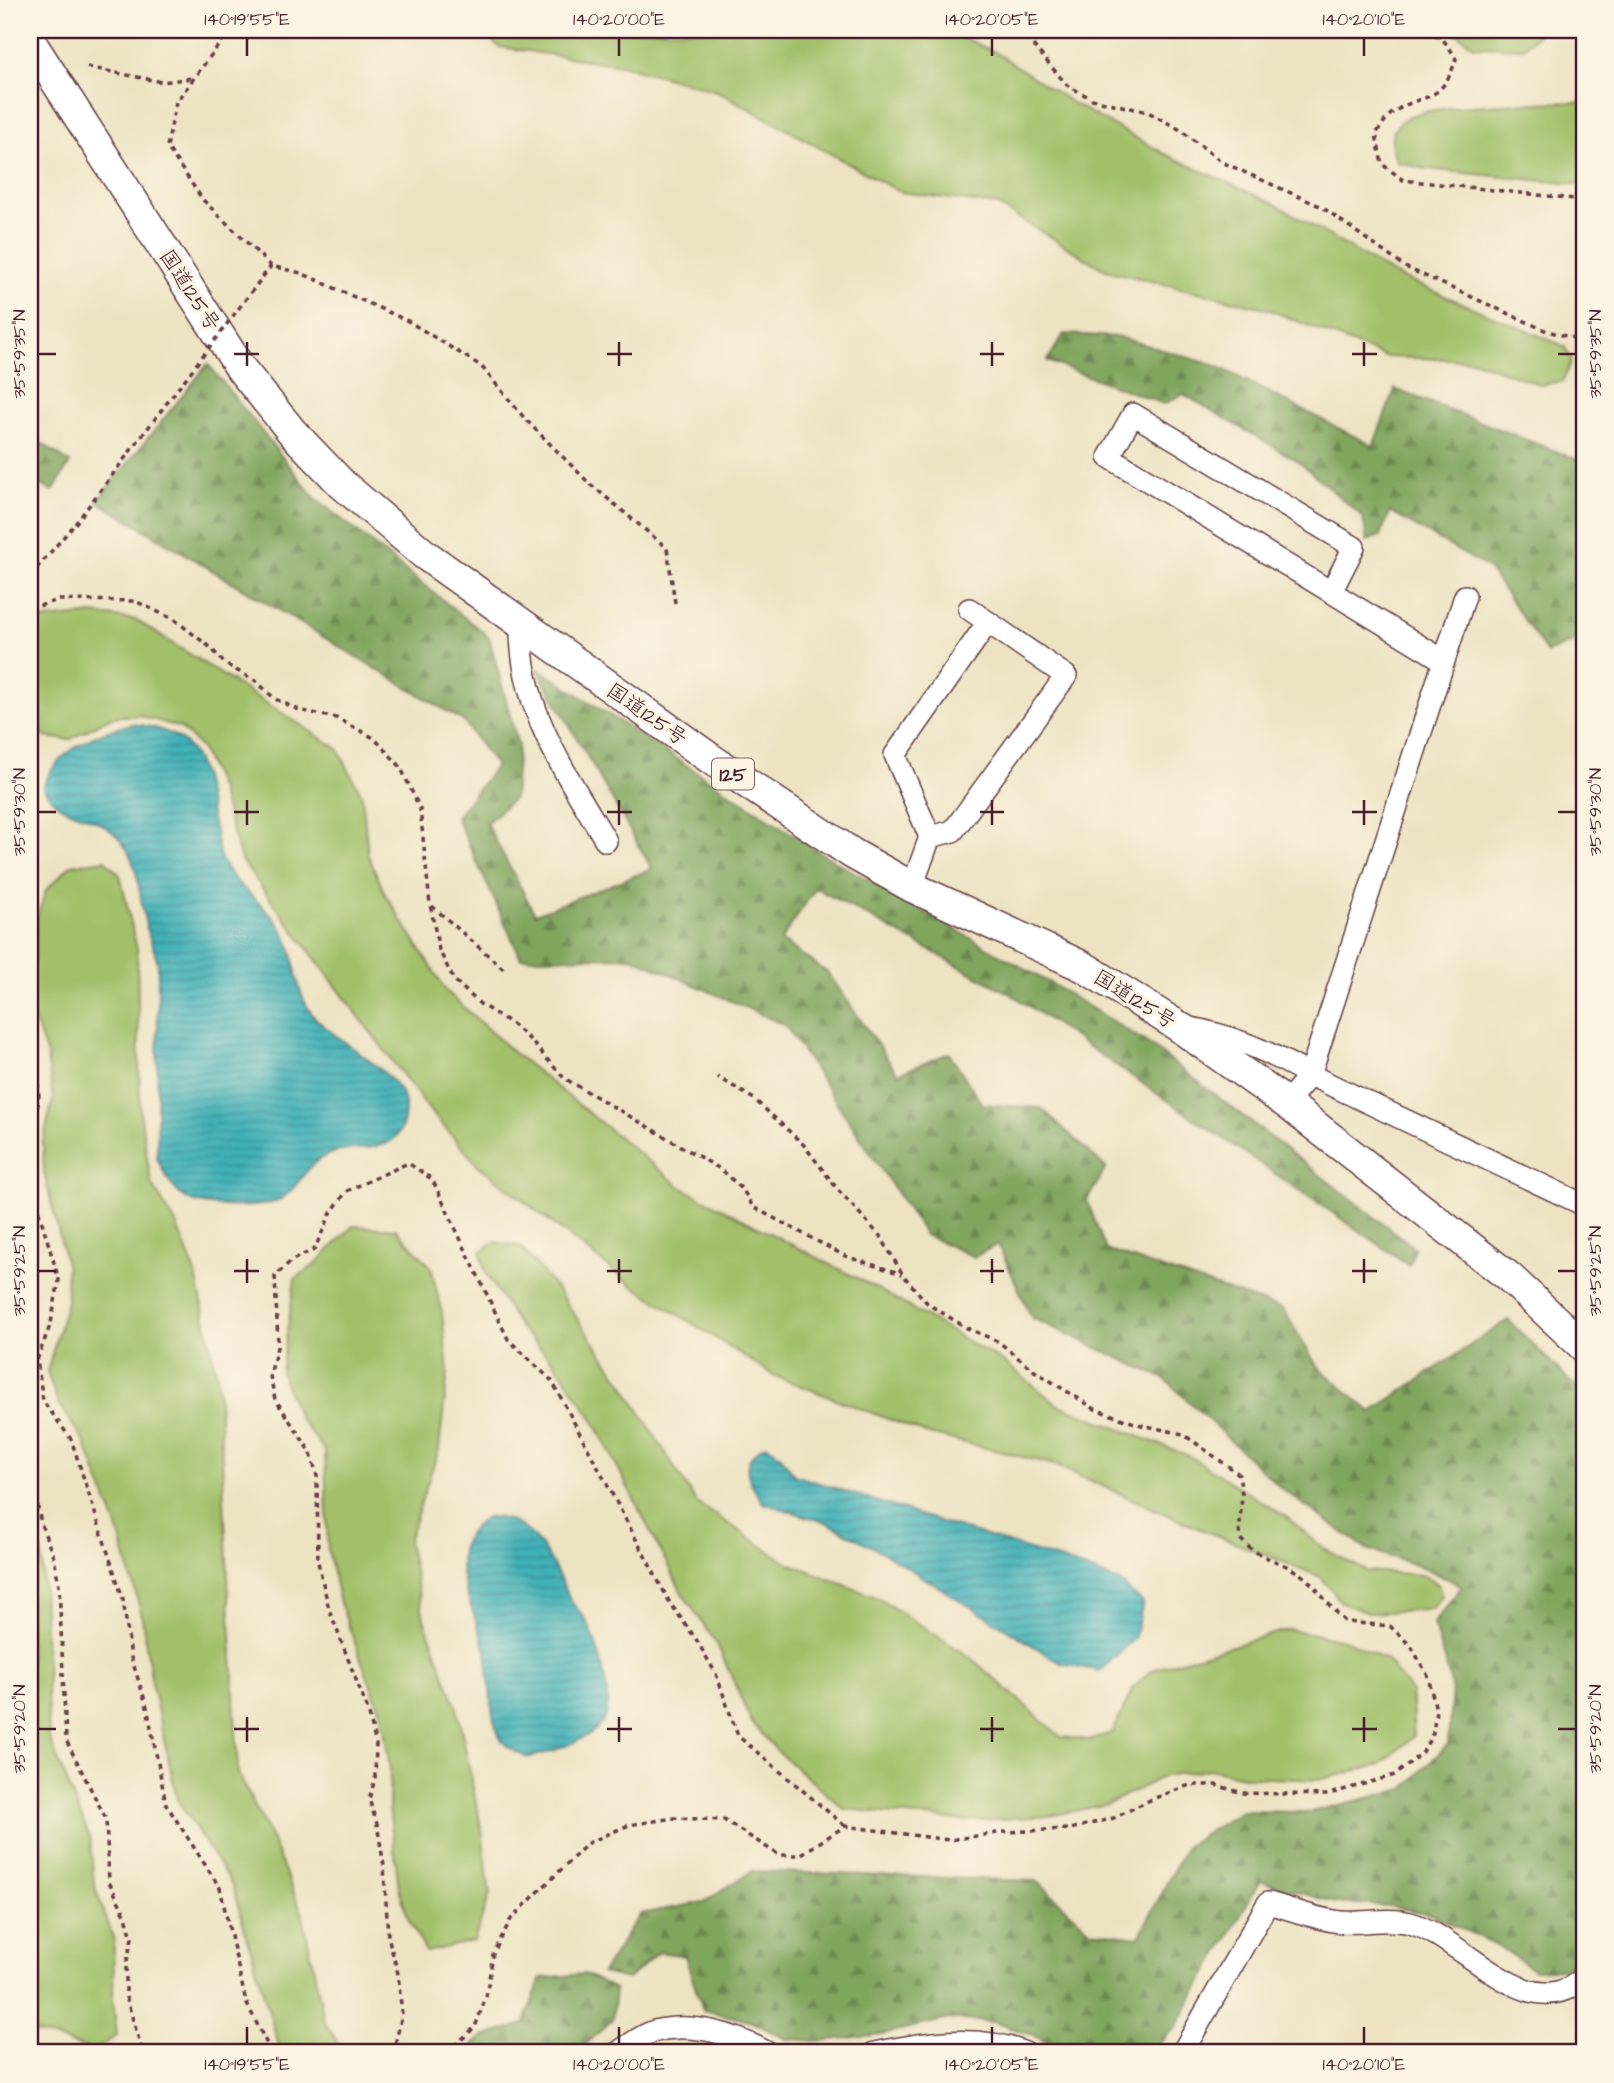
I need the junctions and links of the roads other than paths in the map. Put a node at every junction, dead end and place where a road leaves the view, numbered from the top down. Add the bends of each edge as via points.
1 (30, 41) edge
2 (1331, 592) junction
3 (1465, 596) dead end
4 (969, 609) dead end
5 (988, 622) junction
6 (521, 624) junction
7 (1443, 660) junction
8 (930, 837) junction
9 (606, 841) dead end
10 (912, 887) junction
11 (1178, 1026) junction
12 (1310, 1075) junction
13 (1286, 1103) junction
14 (1584, 1205) edge
15 (1584, 1347) edge
16 (1584, 1977) edge
17 (617, 2053) edge
18 (768, 2053) edge
19 (874, 2053) edge
20 (1025, 2053) edge
21 (1182, 2053) edge

1 - 6 highway, 国道125号 / 125 via 241,369 293,433 377,516
2 - 2 street via 1109,457 1133,414 1354,547
2 - 7 street
3 - 7 street
4 - 5 street
5 - 8 street via 895,755
5 - 8 street via 1066,676 953,831
6 - 9 street via 520,657 529,696 551,746
6 - 10 highway, 国道125号 / 125 via 805,824
7 - 12 street
8 - 10 street
10 - 11 highway, 国道125号 / 125 via 1084,967
11 - 12 street via 1222,1033
11 - 13 highway, 国道125号 / 125
12 - 13 street
12 - 14 street
13 - 15 highway, 国道125号 / 125 via 1509,1277
16 - 21 street via 1558,1993 1532,1992 1410,1923 1340,1922 1268,1903
17 - 18 street via 654,2031 701,2029 748,2042
19 - 20 street via 965,2041 1001,2043

